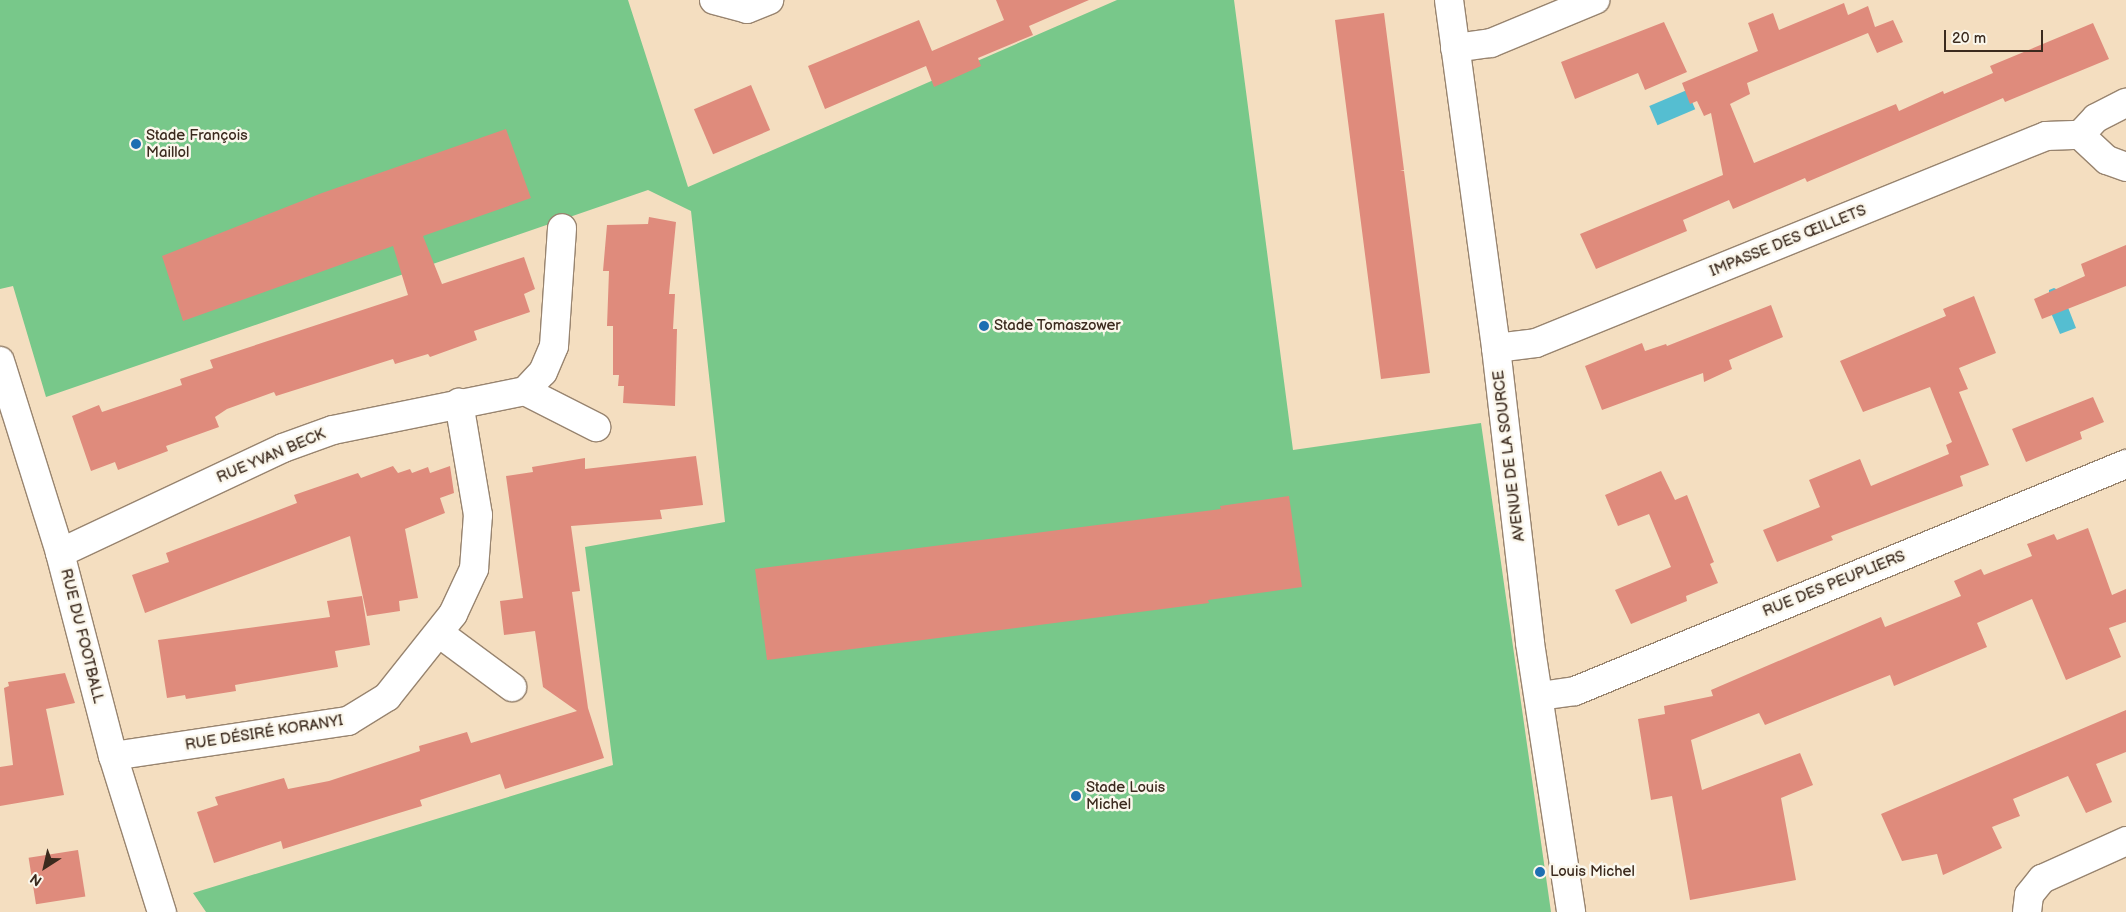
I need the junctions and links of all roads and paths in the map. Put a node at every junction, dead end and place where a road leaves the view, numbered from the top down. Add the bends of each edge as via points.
1 (714, 0) edge
2 (769, 0) edge
3 (1449, 0) edge
4 (1595, 0) edge
5 (1455, 48) junction
6 (2126, 103) edge
7 (2080, 135) junction
8 (2126, 167) edge
9 (562, 228) dead end
10 (1496, 348) junction
11 (0, 362) edge
12 (524, 391) junction
13 (459, 403) junction
14 (596, 427) dead end
15 (2126, 464) edge
16 (60, 553) junction
17 (439, 633) junction
18 (512, 687) dead end
19 (1540, 696) junction
20 (113, 756) junction
21 (2126, 841) edge
22 (153, 882) junction
23 (162, 912) edge
24 (176, 912) edge
25 (1571, 912) edge
26 (2027, 912) edge

1 - 2 street via 747,9
3 - 5 street, AVENUE DE LA SOURCE
4 - 5 street via 1491,43
5 - 10 street, AVENUE DE LA SOURCE
6 - 7 street via 2096,118
7 - 8 street via 2107,160
7 - 10 street, IMPASSE DES ŒILLETS via 2046,136 1536,343
9 - 12 street via 554,346 543,372
10 - 19 street, AVENUE DE LA SOURCE via 1530,643
11 - 16 street, RUE DU FOOTBALL
12 - 13 street, RUE YVAN BECK
12 - 14 street
13 - 16 street, RUE YVAN BECK via 333,430 283,448
13 - 17 street, RUE DÉSIRÉ KORANYI via 478,515 478,552 468,587
15 - 19 street, RUE DES PEUPLIERS via 1575,690
16 - 20 street, RUE DU FOOTBALL
17 - 18 street
17 - 20 street, RUE DÉSIRÉ KORANYI via 387,697 348,721
19 - 25 street, AVENUE DE LA SOURCE
20 - 22 street, RUE DU FOOTBALL
21 - 26 street via 2042,879 2029,895
22 - 23 street, RUE DU FOOTBALL
22 - 24 street

